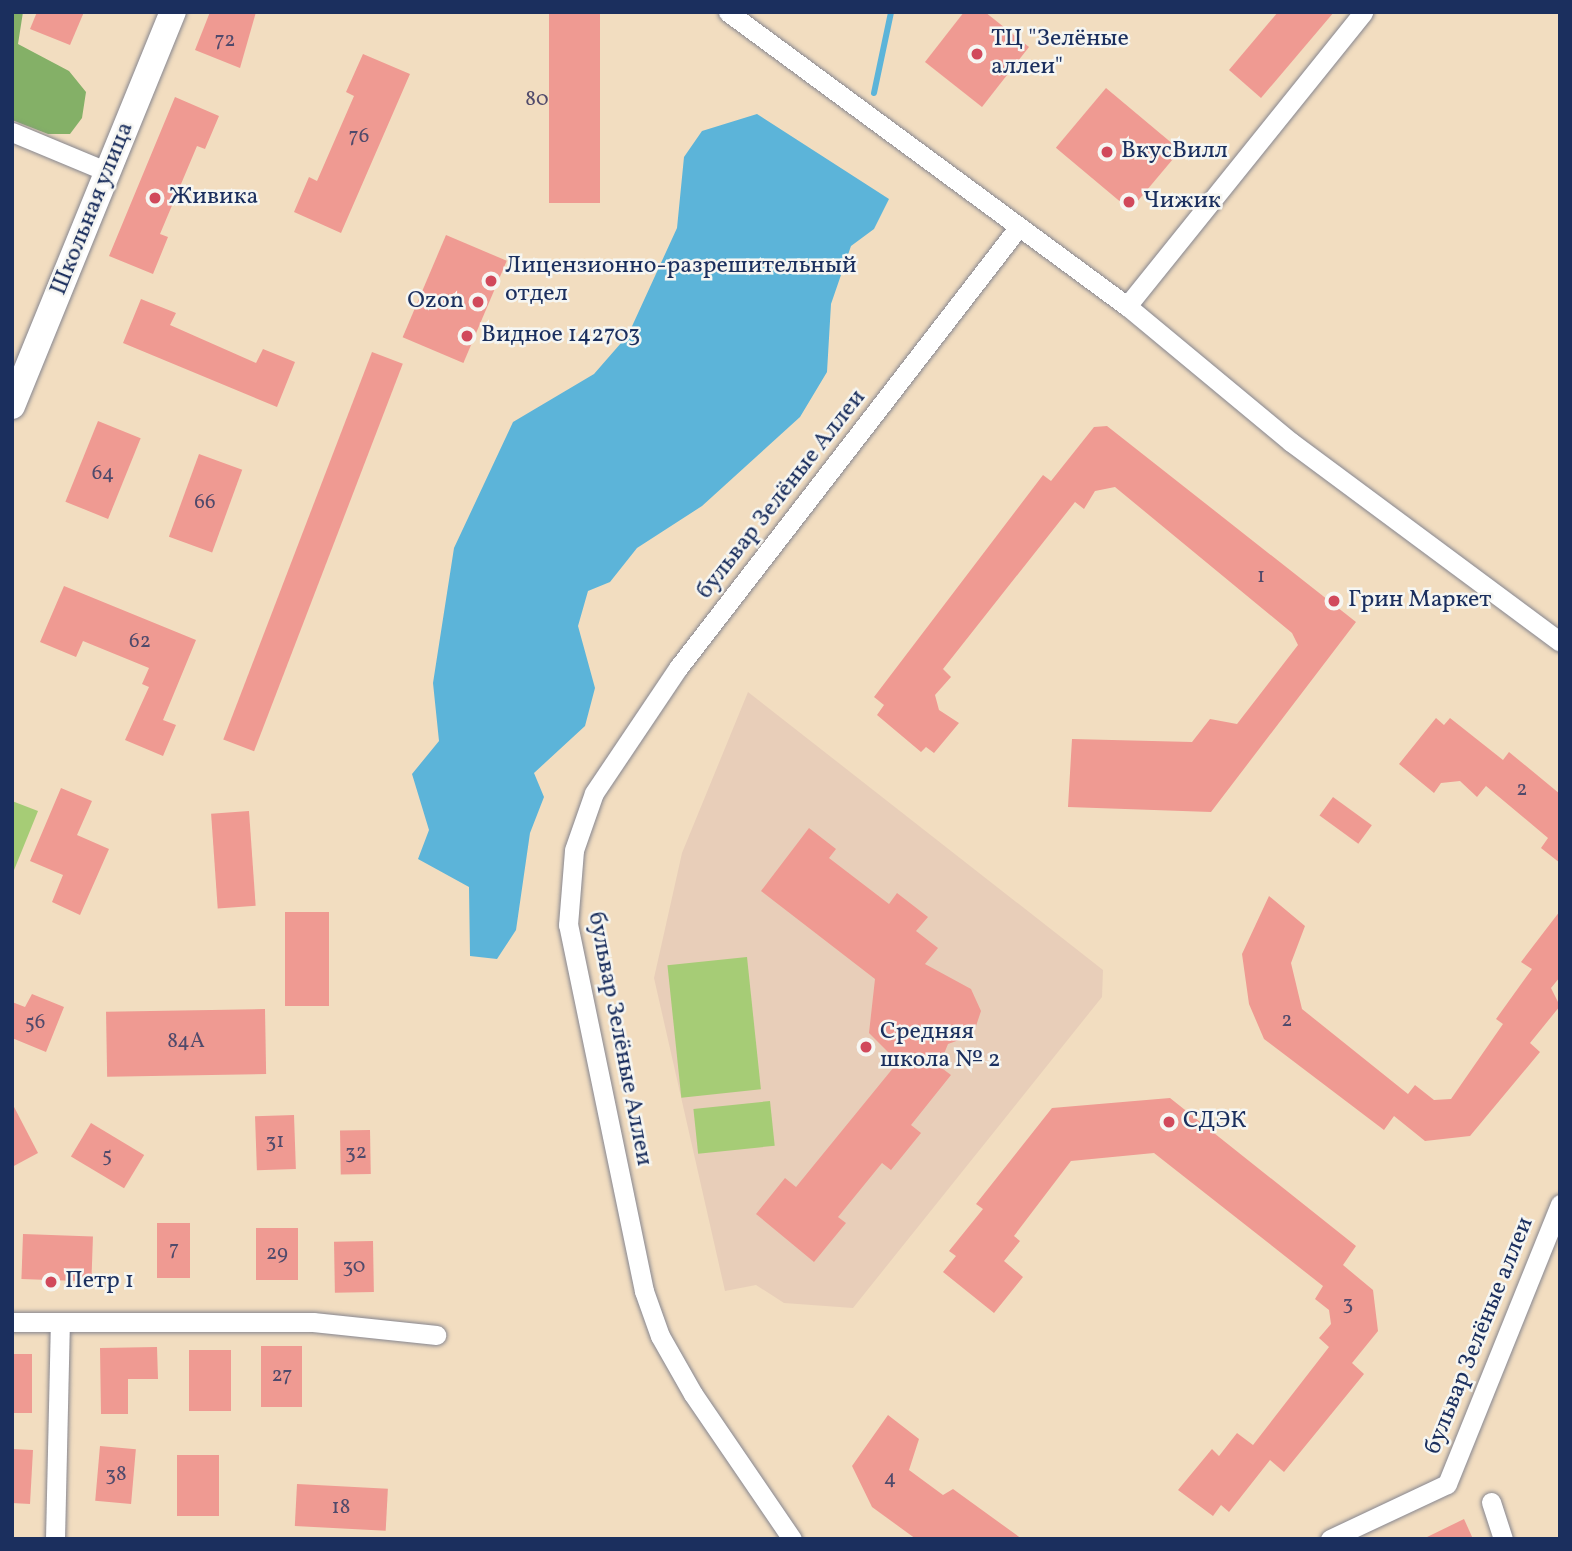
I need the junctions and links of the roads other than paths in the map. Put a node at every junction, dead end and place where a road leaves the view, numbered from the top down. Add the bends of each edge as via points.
1 (173, 12) edge
2 (728, 12) edge
3 (1363, 12) edge
4 (12, 132) edge
5 (108, 172) junction
6 (1017, 229) junction
7 (1127, 306) junction
8 (12, 406) edge
9 (1560, 642) edge
10 (1560, 1204) edge
11 (12, 1322) edge
12 (60, 1326) junction
13 (436, 1335) dead end
14 (1492, 1502) dead end
15 (55, 1539) edge
16 (792, 1539) edge
17 (1330, 1539) edge
18 (1503, 1539) edge

1 - 5 main road, Школьная улица
2 - 6 street
3 - 7 street
4 - 5 street
5 - 8 main road, Школьная улица
6 - 7 street
6 - 16 street, бульвар Зелёные Аллеи via 678,668 594,793 574,850 568,925 644,1291 660,1336 693,1394
7 - 9 street via 1291,442
10 - 17 street, бульвар Зелёные аллеи via 1447,1484
11 - 12 street
12 - 13 street via 313,1322
12 - 15 street
14 - 18 street

